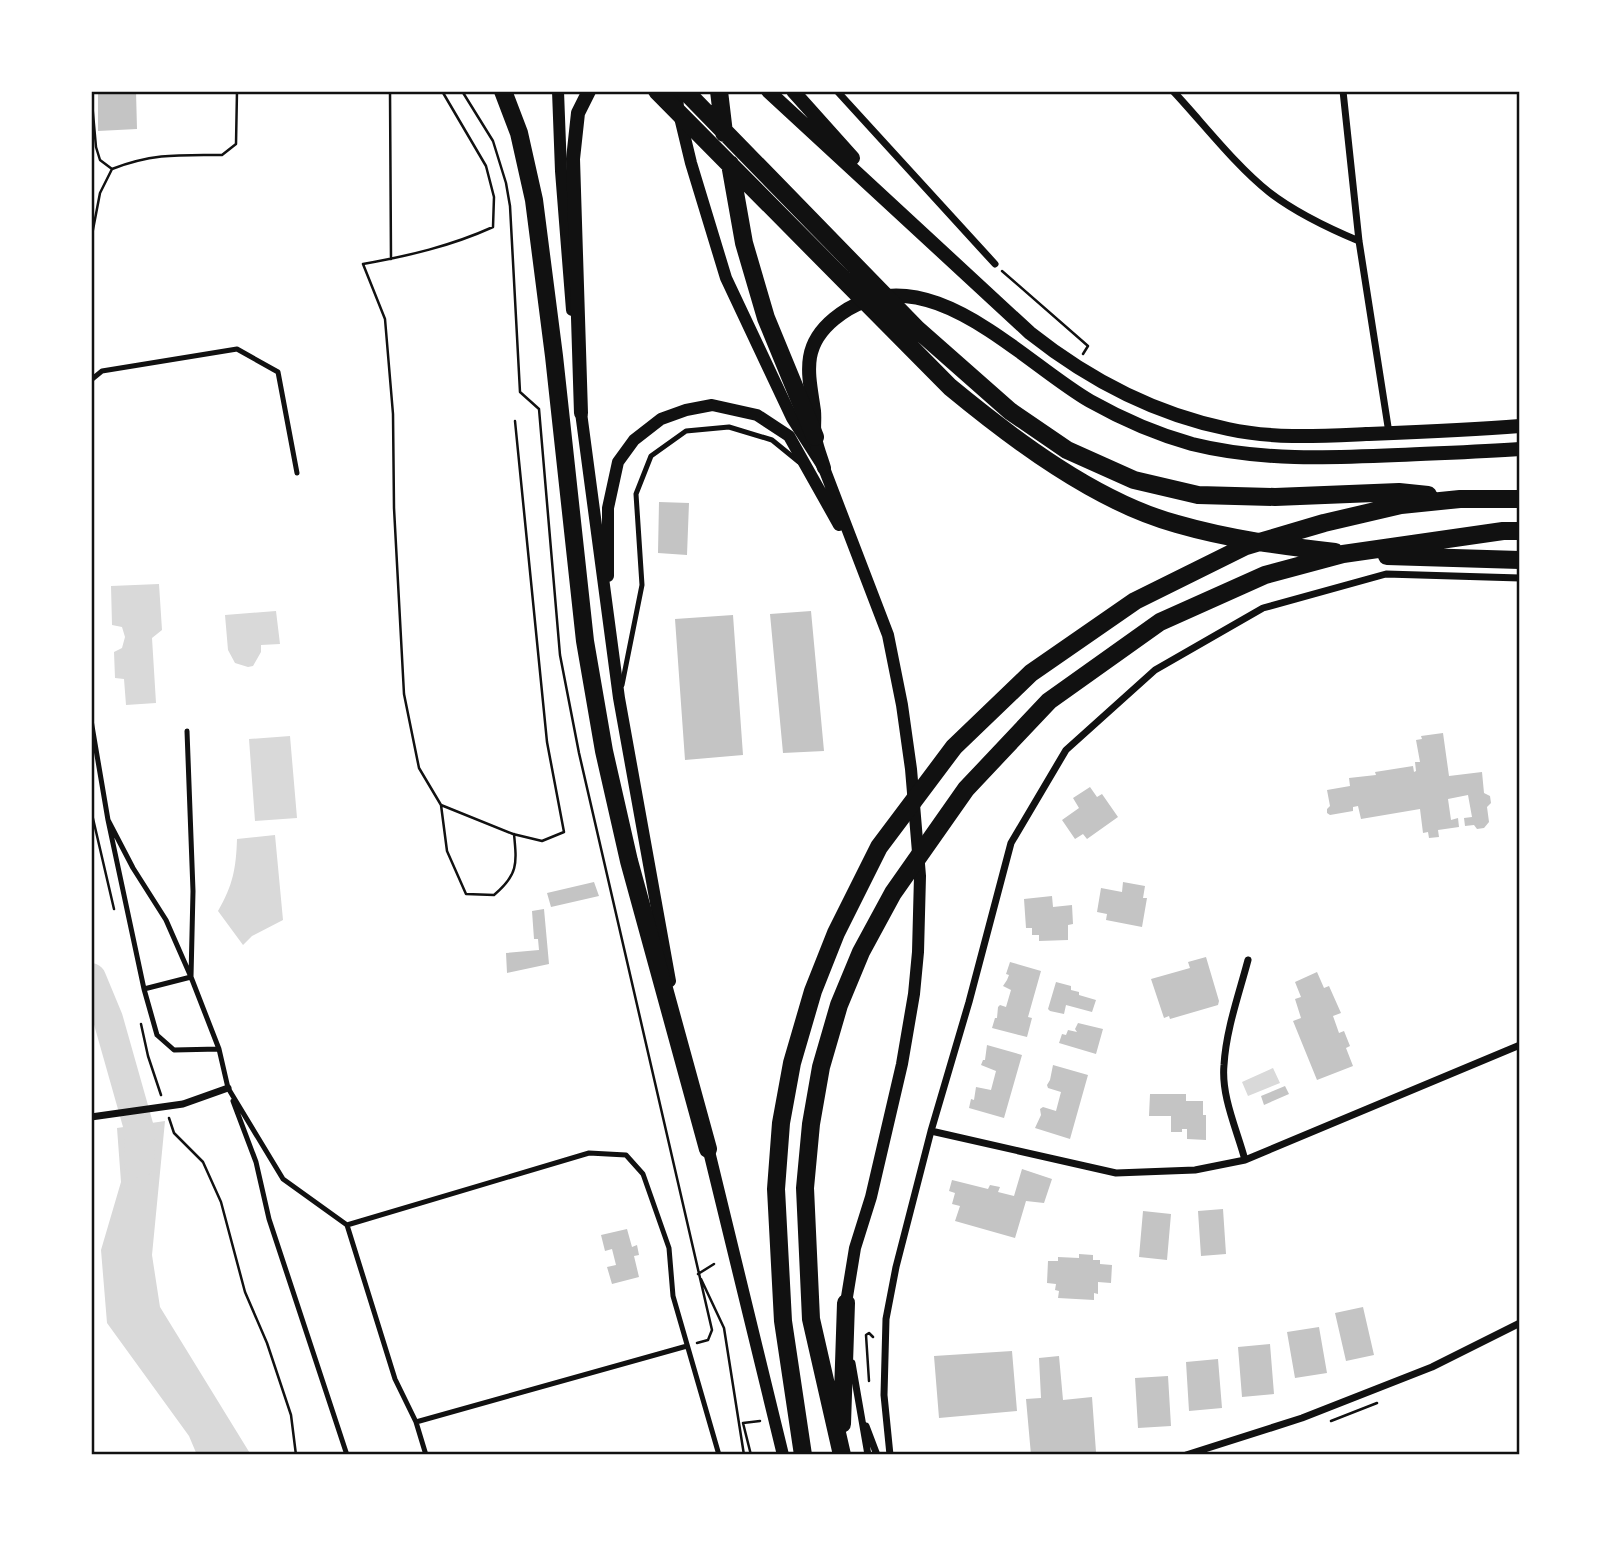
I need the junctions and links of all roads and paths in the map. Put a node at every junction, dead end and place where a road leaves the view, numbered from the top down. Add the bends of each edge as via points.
1 (91, 91) edge
2 (237, 91) edge
3 (390, 91) edge
4 (442, 91) edge
5 (503, 91) edge
6 (558, 91) edge
7 (589, 91) edge
8 (657, 91) edge
9 (677, 91) edge
10 (685, 91) edge
11 (768, 91) edge
12 (793, 91) edge
13 (837, 91) edge
14 (1173, 91) edge
15 (1343, 91) edge
16 (719, 99) edge
17 (112, 169) junction
18 (920, 231) junction
19 (91, 240) edge
20 (1359, 241) junction
21 (391, 259) junction
22 (995, 264) joint
23 (1075, 366) junction
24 (91, 380) edge
25 (581, 413) junction
26 (515, 421) dead end
27 (1520, 426) edge
28 (1390, 433) junction
29 (814, 437) junction
30 (1520, 449) edge
31 (807, 468) junction
32 (824, 468) junction
33 (297, 473) dead end
34 (1460, 499) junction
35 (1520, 499) edge
36 (1520, 531) edge
37 (854, 549) junction
38 (1520, 560) edge
39 (1520, 578) edge
40 (608, 621) junction
41 (619, 698) junction
42 (91, 720) edge
43 (187, 731) dead end
44 (441, 805) junction
45 (91, 810) edge
46 (108, 820) junction
47 (514, 834) junction
48 (116, 918) dead end
49 (1248, 960) dead end
50 (191, 977) junction
51 (144, 989) junction
52 (140, 1017) dead end
53 (1520, 1045) edge
54 (219, 1049) junction
55 (228, 1088) junction
56 (161, 1094) dead end
57 (166, 1107) dead end
58 (91, 1116) edge
59 (931, 1131) junction
60 (708, 1149) junction
61 (1245, 1160) junction
62 (347, 1225) junction
63 (714, 1264) dead end
64 (698, 1273) junction
65 (846, 1303) junction
66 (1520, 1323) edge
67 (687, 1346) junction
68 (858, 1408) junction
69 (416, 1422) junction
70 (841, 1452) edge
71 (296, 1455) edge
72 (346, 1455) edge
73 (426, 1455) edge
74 (719, 1455) edge
75 (744, 1455) edge
76 (783, 1455) edge
77 (803, 1455) edge
78 (868, 1455) edge
79 (877, 1455) edge
80 (890, 1455) edge
81 (1186, 1455) edge

1 - 17 path via 96,148 100,160
2 - 17 path via 236,144 222,155 167,154
3 - 21 path
4 - 21 path via 486,166 494,197 493,226 469,238
5 - 60 highway via 519,133 534,200 585,641 604,751 629,861
6 - 25 street via 561,185
7 - 25 main road via 578,113 573,159
8 - 38 highway via 950,387 995,425 1114,499 1175,524 1265,544 1374,555
9 - 32 street via 691,163 726,278 792,418
10 - 34 highway via 917,329 1010,411 1067,450 1134,480 1198,495 1399,492
11 - 18 main road
12 - 18 main road
13 - 22 street
14 - 20 street via 1271,194
15 - 20 street
16 - 29 highway via 744,243 766,318
17 - 19 path via 100,193
18 - 23 main road via 1007,314
20 - 28 street
21 - 44 path via 363,264 386,319 404,694 419,768
22 - 23 path via 1088,346
23 - 28 main road via 1158,408 1230,430 1286,436
24 - 33 lane via 102,371 237,349 278,372
25 - 40 street
26 - 47 path via 547,742 564,832 542,841
27 - 28 main road
29 - 30 main road via 807,377 813,345 836,317 857,304 897,295 942,303 1089,400 1192,444 1303,458
29 - 32 main road
31 - 37 street
31 - 40 street via 789,436 757,415 712,405 661,419 634,440 618,462 608,508
31 - 41 lane via 772,440 729,427 686,431 651,456 636,494 642,584
32 - 37 street
34 - 35 highway
34 - 77 highway via 1401,505 1246,546 1135,601 1031,673 954,747 879,847 813,991 781,1123 776,1189 783,1321
36 - 70 highway via 1343,554 1265,575 1160,622 1049,701 966,789 893,893 861,952 839,1005 810,1124 805,1188 811,1319
37 - 65 street via 891,646 911,769 920,876 914,994 902,1064 855,1248
39 - 59 street via 1386,574 1263,608 1155,670 1066,750 1011,843
40 - 41 street
41 - 60 street via 663,946
42 - 46 lane
43 - 50 lane
44 - 47 path
44 - 47 path via 447,851 466,894 494,895 508,883 517,864
45 - 48 path
46 - 50 lane via 166,920
46 - 51 lane
49 - 61 street via 1223,1066
50 - 51 lane
50 - 54 lane
51 - 54 lane via 157,1035 174,1050
52 - 56 path
53 - 61 street
54 - 55 lane
55 - 58 street via 183,1104
55 - 62 lane via 283,1179
55 - 72 lane via 256,1162 269,1219
57 - 71 path via 174,1133 203,1162 221,1202 245,1292 291,1415
59 - 61 street via 1116,1173 1195,1170
59 - 80 street via 886,1319 884,1395
60 - 76 street
62 - 67 lane via 589,1153 626,1156 643,1174 670,1248 673,1296
62 - 69 lane via 395,1379
63 - 64 path
64 - 67 path via 711,1336
64 - 75 path via 724,1328
65 - 68 street
65 - 70 highway
66 - 81 street via 1419,1372 1302,1418
67 - 69 lane
67 - 74 lane
68 - 78 street
68 - 79 street
69 - 73 lane

